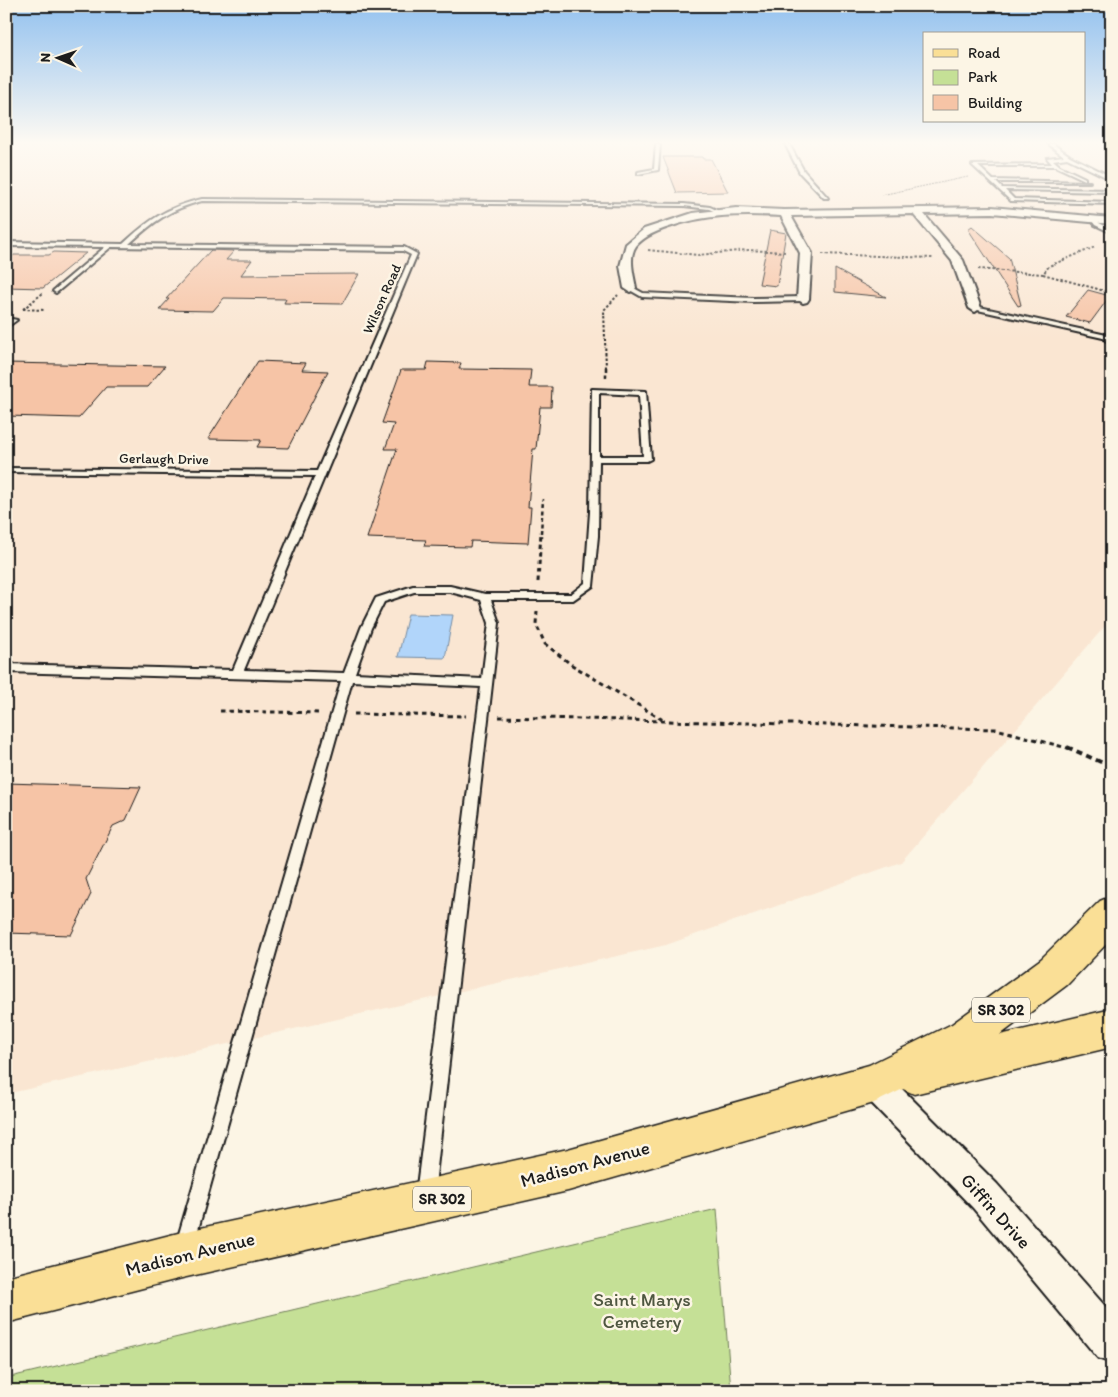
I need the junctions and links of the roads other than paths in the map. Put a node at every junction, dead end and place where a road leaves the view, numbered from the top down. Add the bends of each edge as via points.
1 (168, 209) edge
2 (713, 209) edge
3 (917, 212) junction
4 (721, 213) junction
5 (784, 213) junction
6 (1092, 219) junction
7 (1112, 221) edge
8 (1112, 231) edge
9 (6, 244) edge
10 (110, 245) junction
11 (125, 245) junction
12 (630, 288) joint
13 (56, 291) dead end
14 (802, 299) joint
15 (975, 308) joint
16 (6, 320) edge
17 (6, 326) edge
18 (1111, 337) edge
19 (595, 458) junction
20 (6, 470) edge
21 (321, 474) junction
22 (486, 597) junction
23 (6, 668) edge
24 (237, 674) junction
25 (348, 677) junction
26 (486, 683) junction
27 (1112, 913) edge
28 (1112, 1028) edge
29 (874, 1083) junction
30 (424, 1203) junction
31 (182, 1255) junction
32 (6, 1300) edge
33 (1112, 1344) edge

1 - 11 lane
2 - 4 lane
3 - 5 street
3 - 6 street via 992,210
3 - 15 street via 958,263
4 - 5 street
4 - 12 street via 693,216 648,231 630,246 626,266
5 - 14 street via 806,253
6 - 7 street
6 - 8 lane
9 - 10 lane, Wilson Road
10 - 11 lane, Wilson Road
10 - 13 lane
11 - 21 lane, Wilson Road via 404,249 414,254
12 - 14 lane via 642,295
15 - 18 lane
16 - 17 lane via 14,320
19 - 19 lane via 596,391 643,393 647,459
19 - 22 lane via 590,584 573,597
20 - 21 lane, Gerlaugh Drive
21 - 24 lane, Wilson Road
22 - 25 lane via 450,589 413,589 380,600
22 - 26 lane via 494,623
23 - 24 lane
24 - 25 lane
25 - 26 lane
25 - 31 lane
26 - 30 lane
27 - 29 main road, Madison Avenue / SR 302 via 1054,972 987,1021 964,1037
28 - 29 main road
29 - 30 main road, Madison Avenue / SR 302 via 568,1170
29 - 33 street, Giffin Drive via 985,1196
30 - 31 main road, Madison Avenue / SR 302
31 - 32 main road, Madison Avenue / SR 302

